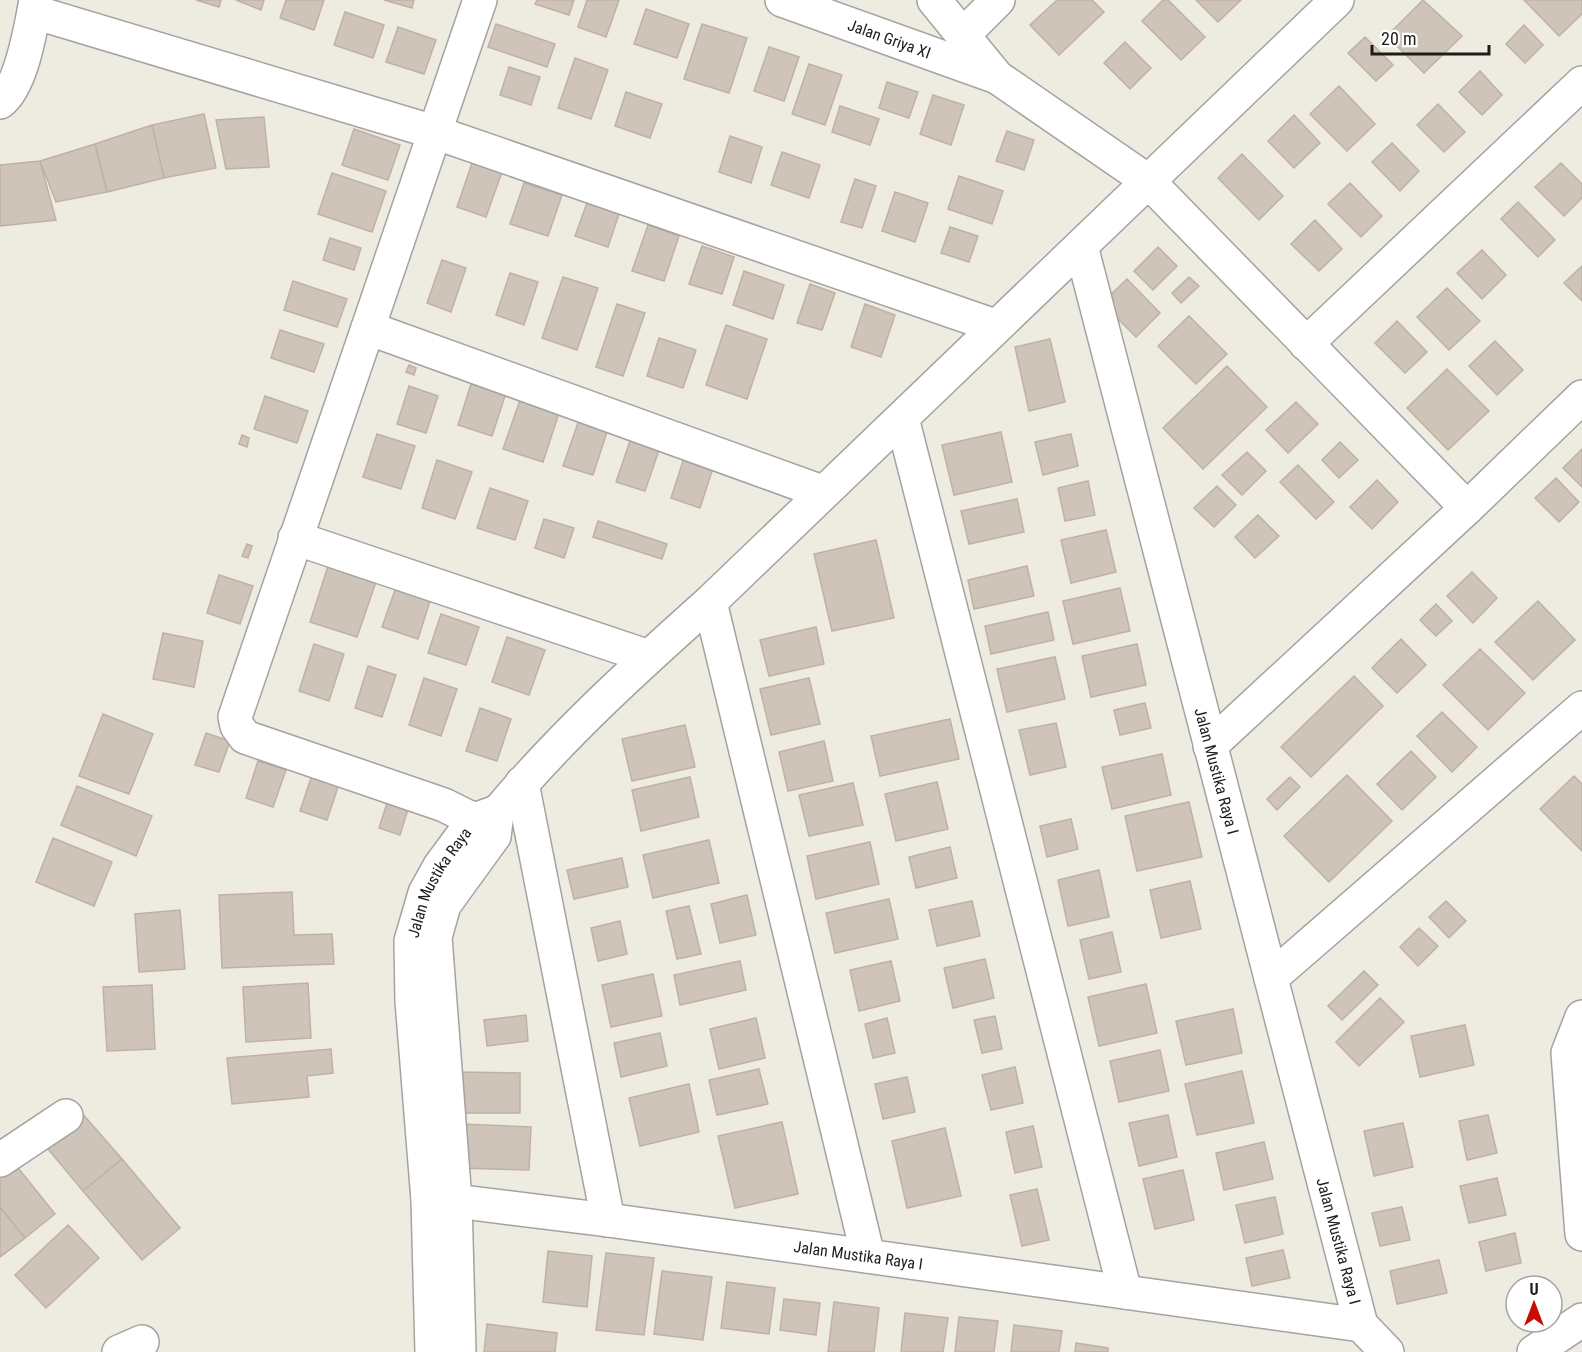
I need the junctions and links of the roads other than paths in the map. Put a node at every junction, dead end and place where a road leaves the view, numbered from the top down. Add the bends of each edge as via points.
1 (480, 0) edge
2 (782, 0) edge
3 (934, 0) edge
4 (998, 0) edge
5 (1337, 0) edge
6 (35, 6) edge
7 (963, 35) junction
8 (997, 77) junction
9 (1582, 83) edge
10 (0, 102) edge
11 (434, 132) junction
12 (1148, 182) junction
13 (1081, 246) junction
14 (994, 326) junction
15 (368, 328) junction
16 (1306, 344) junction
17 (1582, 397) edge
18 (902, 418) junction
19 (822, 492) junction
20 (1467, 508) junction
21 (295, 538) junction
22 (710, 602) junction
23 (648, 657) junction
24 (1582, 708) edge
25 (1210, 747) junction
26 (522, 783) junction
27 (488, 823) junction
28 (1271, 978) junction
29 (1582, 1017) edge
30 (1575, 1054) edge
31 (66, 1116) dead end
32 (0, 1160) edge
33 (441, 1201) junction
34 (608, 1220) junction
35 (1582, 1233) edge
36 (868, 1256) junction
37 (1125, 1292) junction
38 (1582, 1320) edge
39 (1362, 1339) edge
40 (432, 1352) edge
41 (459, 1352) edge
42 (1387, 1352) edge
43 (1534, 1352) edge

1 - 11 street
2 - 8 street, Jalan Griya XI
3 - 7 street
4 - 7 street
5 - 12 street, Jalan Mustika Raya
6 - 10 street via 18,74 9,96
6 - 11 street
7 - 8 street
8 - 12 street
9 - 16 street
11 - 14 street
11 - 15 street
12 - 13 street, Jalan Mustika Raya
12 - 16 street
13 - 14 street, Jalan Mustika Raya
13 - 25 street, Jalan Mustika Raya I
14 - 18 street, Jalan Mustika Raya
15 - 19 street
15 - 21 street
16 - 20 street
17 - 20 street
18 - 19 street, Jalan Mustika Raya
18 - 37 street
19 - 22 street, Jalan Mustika Raya
20 - 25 street
21 - 23 street
21 - 27 street via 236,717 237,726 245,737
22 - 23 street, Jalan Mustika Raya
22 - 36 street
23 - 26 street, Jalan Mustika Raya
24 - 28 street
25 - 28 street, Jalan Mustika Raya I
26 - 27 street, Jalan Mustika Raya
26 - 34 street
27 - 33 street, Jalan Mustika Raya via 440,866 425,893 411,941 412,1001
28 - 39 street, Jalan Mustika Raya I
29 - 30 street
30 - 35 street
31 - 32 street
33 - 34 street, Jalan Mustika Raya I
33 - 40 street, Jalan Mustika Raya
33 - 41 street, Jalan Mustika Raya
34 - 36 street, Jalan Mustika Raya I
36 - 37 street, Jalan Mustika Raya I
37 - 39 street, Jalan Mustika Raya I
38 - 43 street
39 - 42 street

